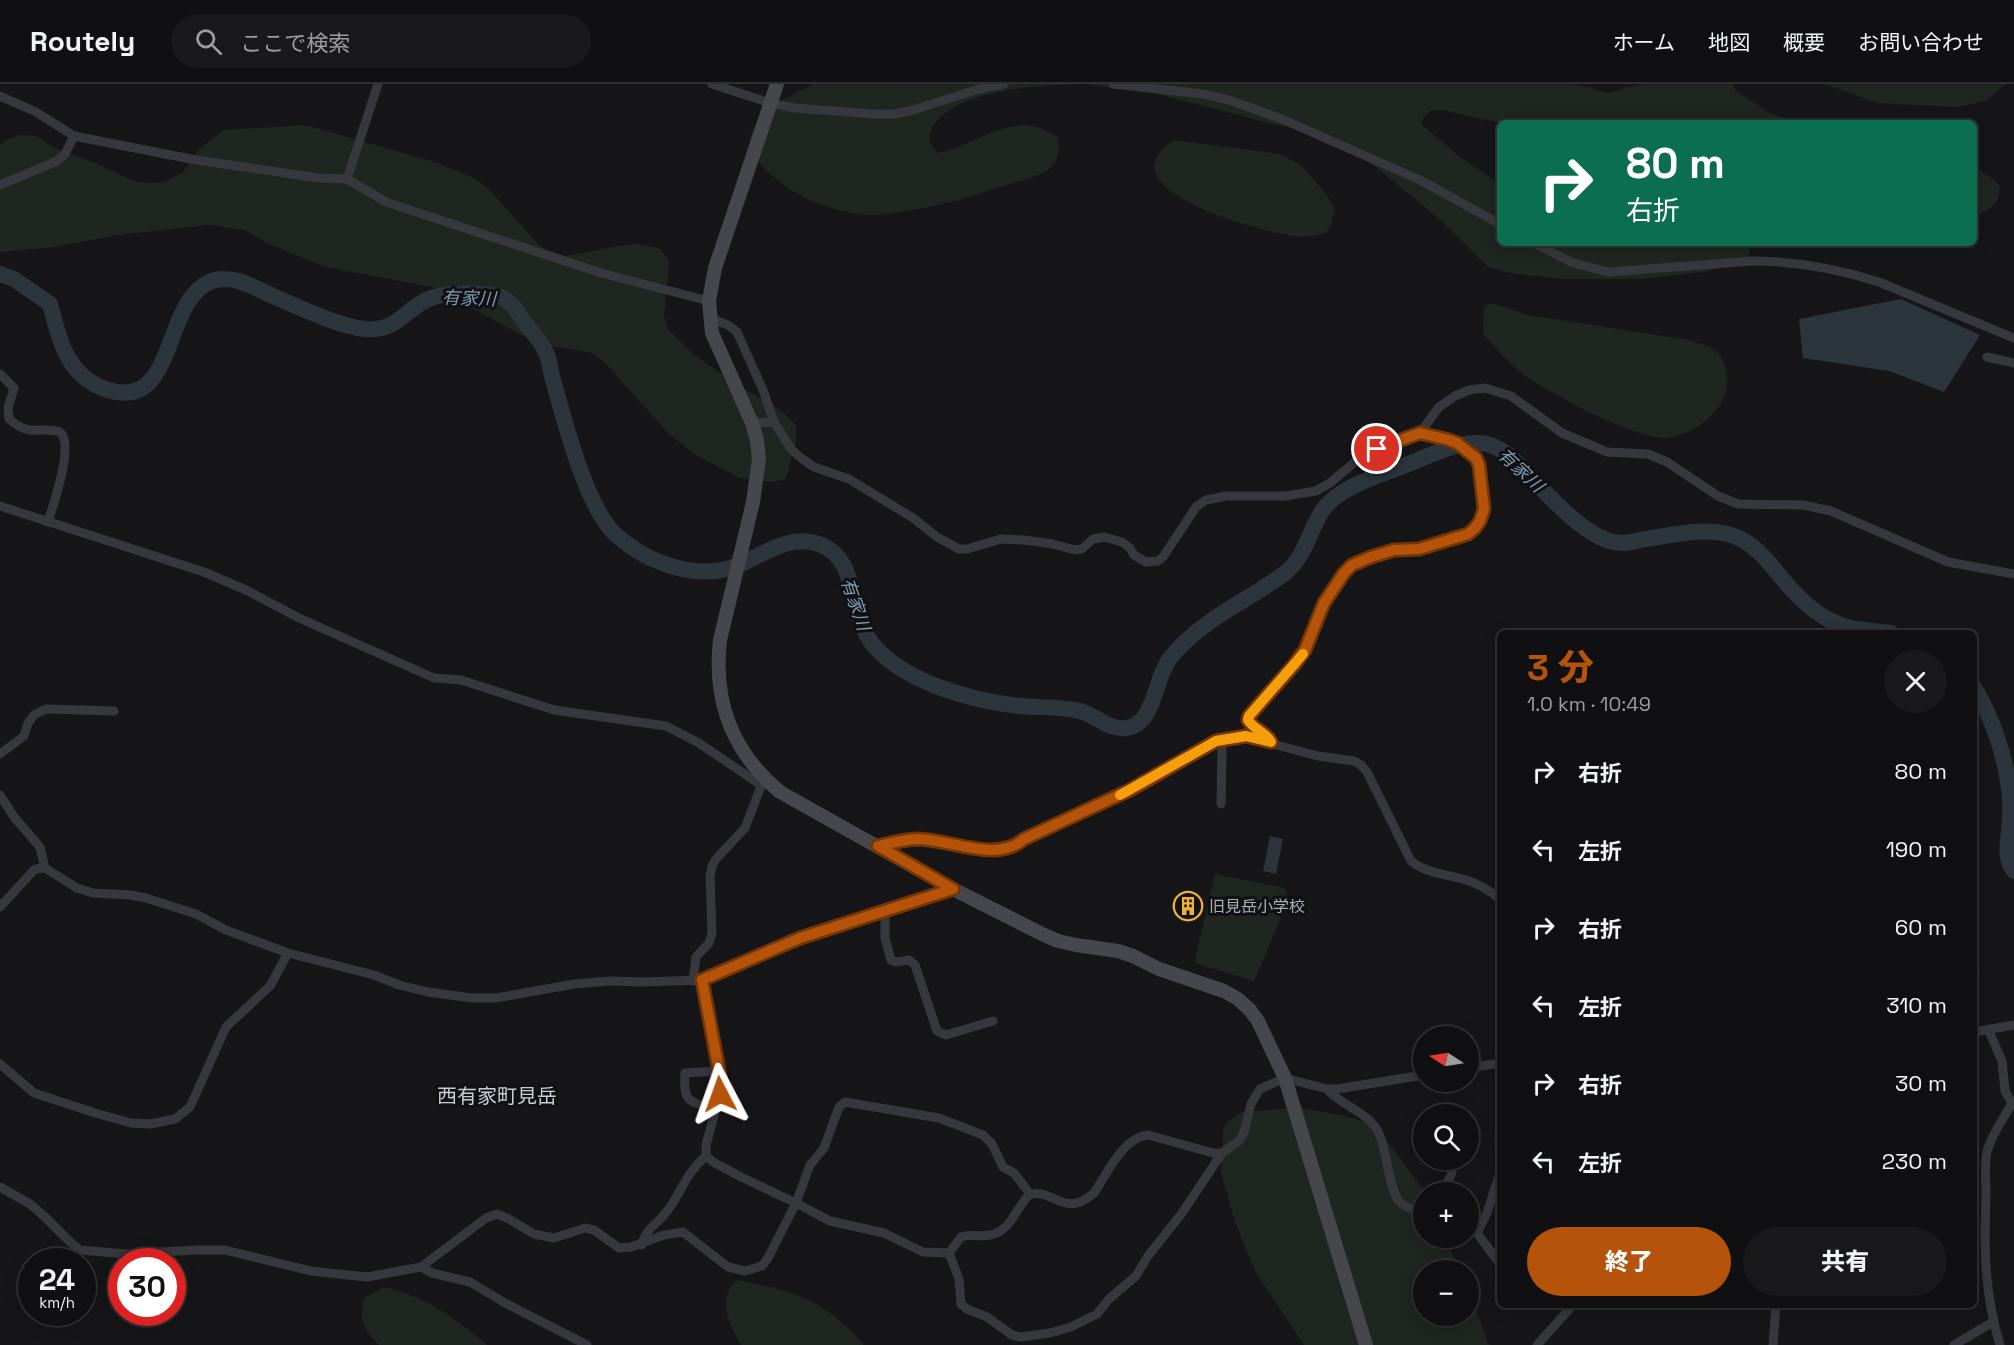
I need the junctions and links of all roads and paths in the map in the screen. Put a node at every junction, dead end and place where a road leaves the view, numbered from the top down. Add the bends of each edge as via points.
1 (378, 84) edge
2 (712, 84) edge
3 (777, 84) edge
4 (1004, 84) edge
5 (1113, 84) edge
6 (0, 96) edge
7 (770, 104) junction
8 (74, 136) junction
9 (347, 179) junction
10 (0, 185) edge
11 (1497, 222) edge
12 (1540, 246) edge
13 (709, 301) junction
14 (710, 318) junction
15 (2014, 338) edge
16 (1987, 357) dead end
17 (2014, 363) edge
18 (0, 374) edge
19 (774, 422) junction
20 (752, 423) junction
21 (1420, 433) junction
22 (0, 506) edge
23 (48, 522) junction
24 (2014, 574) edge
25 (114, 711) dead end
26 (1221, 740) junction
27 (1271, 742) junction
28 (0, 754) edge
29 (763, 782) junction
30 (0, 795) edge
31 (1221, 804) dead end
32 (878, 846) junction
33 (45, 868) junction
34 (953, 889) junction
35 (1497, 897) edge
36 (0, 907) edge
37 (885, 911) junction
38 (288, 953) junction
39 (697, 981) junction
40 (993, 1021) dead end
41 (2014, 1025) edge
42 (1988, 1029) junction
43 (1977, 1031) edge
44 (1497, 1063) edge
45 (0, 1064) edge
46 (1479, 1066) edge
47 (719, 1071) junction
48 (1413, 1077) edge
49 (1285, 1078) junction
50 (1327, 1089) junction
51 (715, 1110) junction
52 (1222, 1154) junction
53 (706, 1156) junction
54 (1452, 1173) dead end
55 (1448, 1182) edge
56 (1497, 1182) edge
57 (0, 1187) edge
58 (1030, 1194) junction
59 (796, 1203) junction
60 (1413, 1209) edge
61 (1479, 1224) edge
62 (1479, 1238) edge
63 (642, 1245) junction
64 (949, 1253) junction
65 (1497, 1260) edge
66 (421, 1267) junction
67 (1570, 1308) edge
68 (1776, 1308) edge
69 (1994, 1323) junction
70 (587, 1345) edge
71 (1366, 1345) edge
72 (1537, 1345) edge
73 (1773, 1345) edge
74 (1954, 1345) edge
75 (2000, 1345) edge

1 - 9 street
2 - 7 street
3 - 7 street
4 - 7 street via 896,114
5 - 11 street via 1203,94 1282,119 1420,180
6 - 8 street via 36,112
7 - 13 street via 715,268
8 - 9 street via 196,160
8 - 10 street via 57,161
9 - 13 street via 386,202 601,273
12 - 15 street via 1573,263 1610,272 1752,261 1831,270 1879,282
13 - 14 street
14 - 19 street via 737,332
14 - 20 street via 717,347
16 - 17 street
18 - 23 street via 14,388 9,419 31,431 58,431 65,440 64,472
19 - 20 street
19 - 21 street via 801,459 849,479 959,549 1001,539 1075,550 1104,537 1122,542 1138,558 1152,562 1163,557 1196,507 1206,500 1316,491 1377,449
20 - 29 street via 759,459 753,502 717,662 723,707 738,742
21 - 24 street via 1439,407 1469,390 1485,388 1510,396 1562,433 1607,452 1648,454 1738,504 1803,505 1831,511 1948,562
21 - 27 street via 1457,443 1476,458 1484,509 1475,528 1468,534 1419,549 1394,550 1371,557 1344,573 1324,603 1305,650 1249,716 1250,724
22 - 23 street
23 - 29 street via 204,572 434,678 461,680 554,710 666,726
25 - 28 street via 46,709 28,723 24,736
26 - 27 street via 1246,736
26 - 31 street
26 - 32 street via 1011,849 987,850 916,839
27 - 35 street via 1362,765 1411,861 1424,870 1464,879
29 - 32 street
29 - 39 street via 745,828 712,866 711,938 696,957
30 - 33 street via 40,847
32 - 34 street
33 - 36 street via 35,869
33 - 38 street via 77,888 146,898 196,914 226,930
34 - 37 street
34 - 49 street via 1058,941 1133,956 1224,991 1238,999 1258,1021
37 - 39 street via 800,938
37 - 40 street via 885,938 891,960 909,960 915,965 937,1030 946,1035
38 - 39 street via 409,988 472,998 610,981
38 - 45 street via 270,986 226,1027 190,1107 175,1119 131,1123 95,1113 34,1093
39 - 47 street
41 - 42 street
42 - 43 street
42 - 69 street via 2002,1061 2005,1090 2012,1103 1987,1152 1985,1167 1984,1246
44 - 46 street
47 - 51 street via 720,1094
47 - 51 street via 685,1073 684,1092 690,1101
48 - 50 street
49 - 50 street
49 - 52 street via 1260,1089 1239,1142
49 - 71 street
50 - 60 street via 1378,1130 1394,1192 1398,1201
51 - 53 street
52 - 58 street via 1140,1136 1126,1145 1088,1197 1068,1204 1043,1194
52 - 64 street via 1136,1276 1097,1314 1071,1327 1021,1337 967,1309 961,1304 959,1279
53 - 59 street
53 - 63 street via 694,1166 665,1214 645,1232
54 - 55 street
56 - 61 street via 1487,1214
57 - 66 street via 30,1204 80,1250 128,1254 225,1250 311,1271 367,1277
58 - 59 street via 1014,1173 1003,1167 983,1135 939,1118 845,1102 839,1107 824,1148 810,1165
58 - 64 street via 1000,1232 961,1237
59 - 63 street via 762,1266 745,1271 729,1267 683,1232
59 - 64 street via 830,1221 884,1233 913,1249
62 - 65 street
63 - 66 street via 619,1248 600,1233 585,1228 554,1238 534,1234 497,1214 486,1218
66 - 70 street via 470,1282
67 - 72 street
68 - 73 street
69 - 74 street
69 - 75 street

